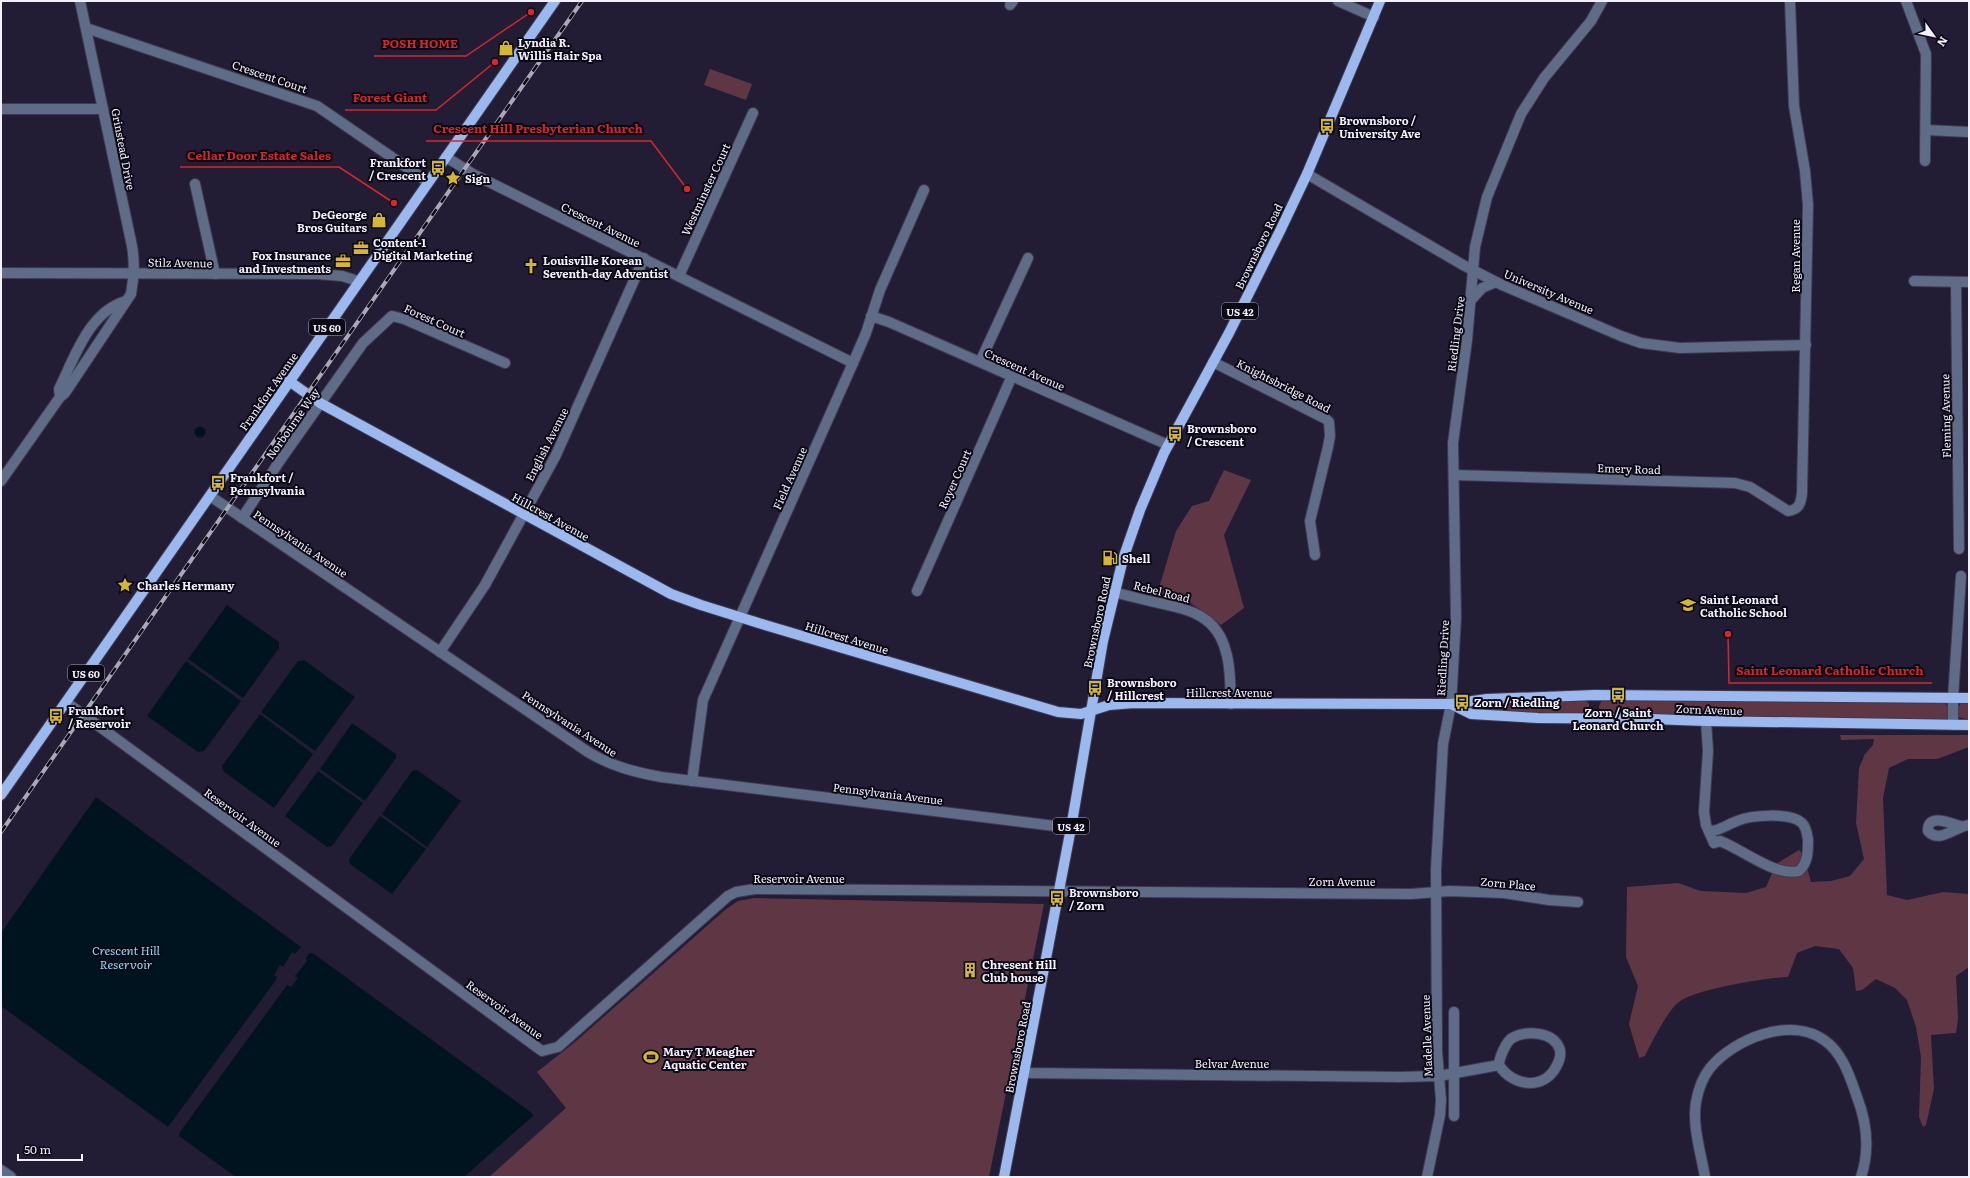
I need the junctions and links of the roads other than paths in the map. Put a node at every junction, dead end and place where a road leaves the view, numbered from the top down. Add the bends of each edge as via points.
1 (80, 1) edge
2 (556, 1) edge
3 (1338, 1) edge
4 (1380, 1) edge
5 (1602, 1) edge
6 (1790, 1) edge
7 (1906, 1) edge
8 (1374, 16) junction
9 (86, 28) junction
10 (1, 108) edge
11 (104, 108) junction
12 (754, 113) dead end
13 (1926, 130) junction
14 (1969, 132) edge
15 (446, 157) junction
16 (1925, 161) dead end
17 (1306, 174) junction
18 (428, 182) junction
19 (195, 184) dead end
20 (924, 190) dead end
21 (644, 258) junction
22 (1028, 258) dead end
23 (1474, 271) junction
24 (1, 273) edge
25 (134, 273) junction
26 (215, 274) junction
27 (679, 276) junction
28 (358, 281) junction
29 (1914, 281) dead end
30 (1496, 282) junction
31 (1956, 282) junction
32 (1969, 282) edge
33 (1471, 300) junction
34 (872, 316) junction
35 (363, 343) joint
36 (1806, 345) junction
37 (980, 362) junction
38 (1213, 362) junction
39 (505, 363) dead end
40 (853, 363) junction
41 (1012, 376) junction
42 (289, 381) junction
43 (320, 403) junction
44 (1168, 445) junction
45 (1454, 475) junction
46 (1, 481) edge
47 (210, 496) junction
48 (1795, 510) joint
49 (523, 514) junction
50 (242, 518) junction
51 (1959, 549) dead end
52 (1315, 555) dead end
53 (1961, 576) dead end
54 (917, 591) dead end
55 (1114, 592) junction
56 (741, 617) junction
57 (440, 652) junction
58 (1953, 698) junction
59 (1969, 698) edge
60 (66, 702) junction
61 (1231, 704) junction
62 (1451, 704) junction
63 (1091, 711) junction
64 (1706, 722) junction
65 (1953, 725) junction
66 (1969, 725) edge
67 (692, 781) junction
68 (1, 795) edge
69 (1071, 828) junction
70 (1709, 832) junction
71 (1058, 892) junction
72 (1436, 893) junction
73 (1578, 902) dead end
74 (1454, 1012) dead end
75 (1499, 1065) junction
76 (1024, 1073) junction
77 (1454, 1073) junction
78 (1439, 1076) junction
79 (1454, 1116) dead end
80 (1, 1170) edge
81 (11, 1177) edge
82 (1004, 1177) edge
83 (1427, 1177) edge
84 (1705, 1177) edge
85 (1861, 1177) edge

1 - 9 street, Grinstead Drive
2 - 15 main road, Frankfort Avenue / US 60
3 - 8 street
4 - 8 main road, Brownsboro Road / US 42
5 - 23 street, Riedling Drive via 1592,21 1544,78 1521,114 1509,139 1483,212
6 - 36 street, Regan Avenue via 1794,106 1808,205
7 - 13 street via 1926,54
8 - 17 main road, Brownsboro Road / US 42
9 - 11 street, Grinstead Drive
9 - 18 street, Crescent Court via 317,106
10 - 11 street
11 - 25 street, Grinstead Drive via 132,246
12 - 27 street, Westminster Court
13 - 14 street
13 - 16 street
15 - 18 main road, Frankfort Avenue / US 60
15 - 21 street, Crescent Avenue via 473,174
17 - 23 street, University Avenue
17 - 38 main road, Brownsboro Road / US 42
18 - 28 main road, Frankfort Avenue / US 60
19 - 26 street
20 - 34 street, Field Avenue via 880,290
21 - 27 street, Crescent Avenue
21 - 49 street, English Avenue via 568,432
22 - 37 street
23 - 30 street, University Avenue
23 - 33 street, Riedling Drive
24 - 25 street, Stilz Avenue
25 - 26 street, Stilz Avenue
25 - 46 street, Grinstead Drive via 131,294 65,393
26 - 28 street, Stilz Avenue via 337,275
27 - 40 street, Crescent Avenue
28 - 42 main road, Frankfort Avenue / US 60
29 - 31 street
30 - 33 street via 1482,288
30 - 36 street, University Avenue via 1621,336 1641,342 1680,348
31 - 32 street
31 - 51 street, Fleming Avenue
33 - 45 street, Riedling Drive via 1453,443
34 - 37 street, Crescent Avenue
34 - 40 street, Field Avenue
35 - 39 street, Forest Court via 388,318 395,315
35 - 43 street, Norbourne Way
36 - 48 street, Regan Avenue via 1802,493 1801,502
37 - 41 street, Crescent Avenue
38 - 44 main road, Brownsboro Road / US 42
38 - 52 street, Knightsbridge Road via 1329,422 1328,447 1310,521
40 - 56 street, Field Avenue
41 - 44 street, Crescent Avenue
41 - 54 street, Royer Court
42 - 43 main road, Hillcrest Avenue
42 - 47 main road, Frankfort Avenue / US 60
43 - 49 main road, Hillcrest Avenue
43 - 50 street, Norbourne Way
44 - 55 main road, Brownsboro Road / US 42 via 1131,534
45 - 48 street, Emery Road via 1735,484 1750,487 1782,509
45 - 62 street, Riedling Drive via 1456,618
47 - 50 street, Pennsylvania Avenue
47 - 60 main road, Frankfort Avenue / US 60
49 - 56 main road, Hillcrest Avenue via 672,594
49 - 57 street, English Avenue via 485,585
50 - 57 street, Pennsylvania Avenue
53 - 58 street
55 - 61 street, Rebel Road via 1187,609 1213,625 1226,652
55 - 63 main road, Brownsboro Road / US 42
56 - 63 main road, Hillcrest Avenue via 1058,712 1073,714
56 - 67 street, Field Avenue via 703,700
57 - 67 street, Pennsylvania Avenue via 600,759 636,773
58 - 59 main road, Zorn Avenue
58 - 62 main road, Zorn Avenue via 1595,695 1487,699
58 - 65 street
60 - 68 main road, Frankfort Avenue / US 60
60 - 71 street, Reservoir Avenue via 542,1051 558,1047 720,902 736,892
61 - 62 main road, Hillcrest Avenue
61 - 63 main road, Hillcrest Avenue via 1134,703 1109,705
62 - 64 main road, Zorn Avenue via 1471,714
62 - 72 street via 1443,744
63 - 69 main road, Brownsboro Road / US 42
64 - 65 main road, Zorn Avenue
64 - 70 street via 1708,751 1704,812
65 - 66 main road, Zorn Avenue
67 - 69 street, Pennsylvania Avenue
69 - 71 main road, Brownsboro Road / US 42
70 - 70 street via 1714,843 1720,840 1786,872 1799,871 1806,862 1807,831 1801,822 1793,819 1764,815 1737,821 1723,830
71 - 72 street, Zorn Avenue
71 - 76 main road, Brownsboro Road / US 42
72 - 73 street, Zorn Place via 1504,893
72 - 78 street, Madelle Avenue
74 - 77 street
75 - 75 street via 1508,1042 1518,1036 1538,1033 1546,1035 1552,1038 1560,1049 1559,1061 1554,1070 1541,1082 1522,1083 1504,1072
75 - 77 street, Belvar Avenue
76 - 78 street, Belvar Avenue
76 - 82 main road, Brownsboro Road / US 42
77 - 78 street, Belvar Avenue
77 - 79 street
78 - 83 street, Madelle Avenue via 1440,1115
80 - 81 street
84 - 85 street via 1695,1110 1707,1073 1720,1058 1740,1045 1768,1033 1789,1029 1819,1037 1840,1057 1860,1104 1866,1133 1866,1159

